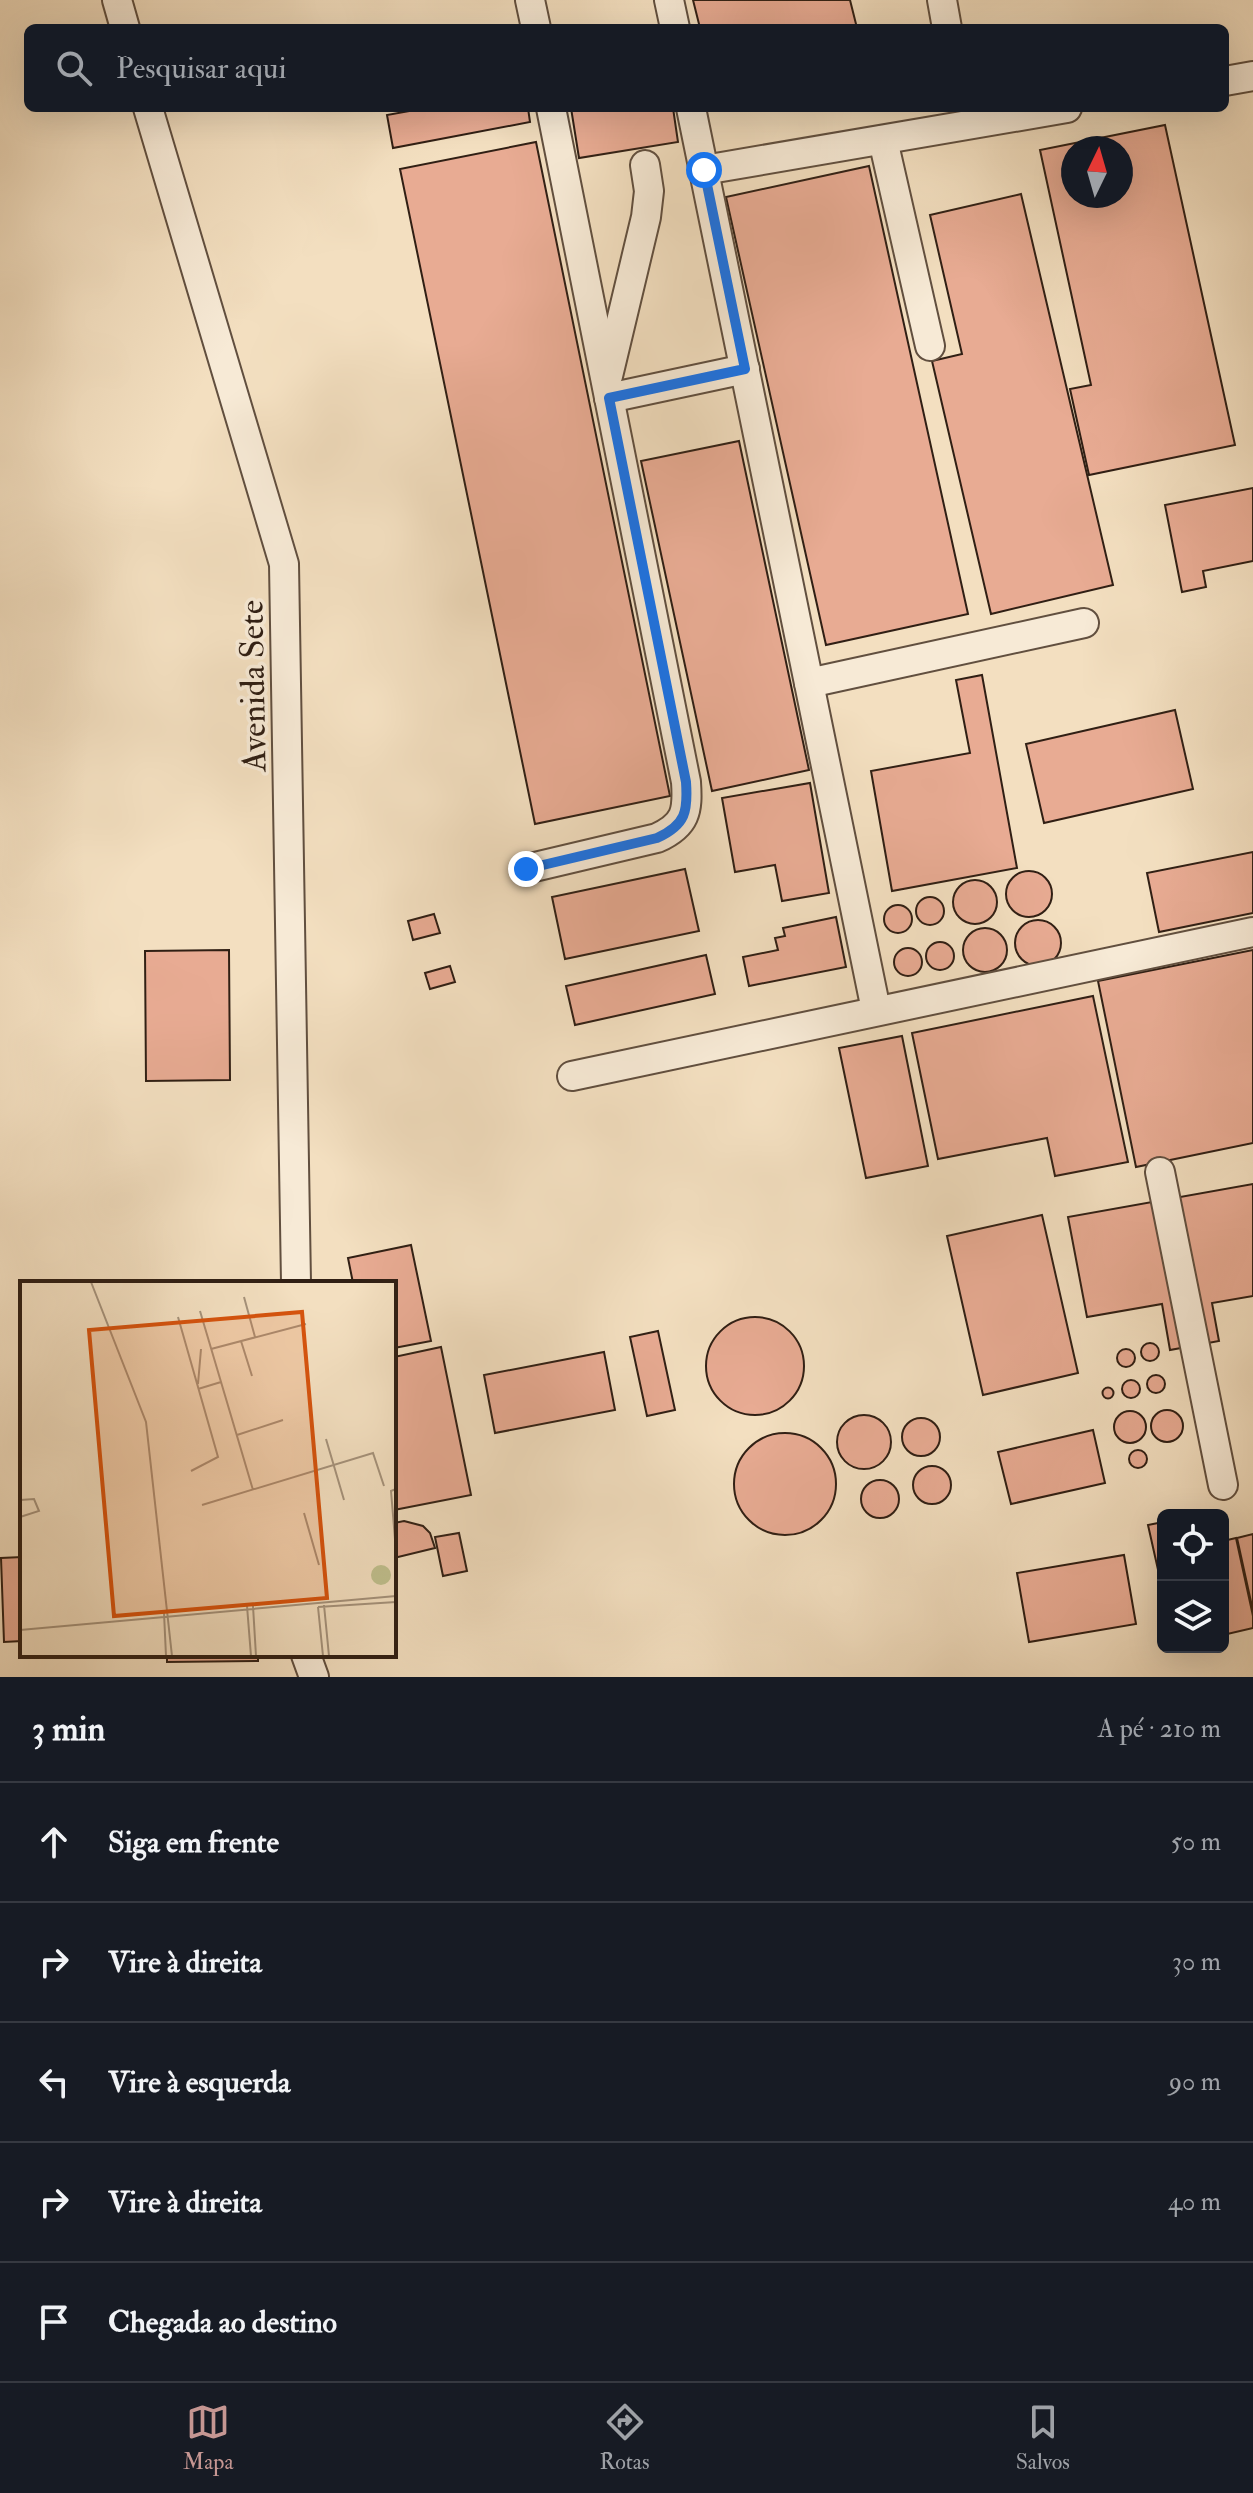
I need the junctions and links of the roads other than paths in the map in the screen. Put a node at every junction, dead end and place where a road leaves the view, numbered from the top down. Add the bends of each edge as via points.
1 (117, 0) edge
2 (530, 0) edge
3 (669, 0) edge
4 (942, 0) edge
5 (124, 24) edge
6 (535, 24) edge
7 (674, 24) edge
8 (946, 24) edge
9 (1253, 76) edge
10 (1229, 80) edge
11 (149, 112) edge
12 (552, 112) edge
13 (692, 112) edge
14 (1020, 112) edge
15 (962, 117) edge
16 (883, 140) junction
17 (645, 165) dead end
18 (704, 170) junction
19 (930, 346) dead end
20 (745, 369) junction
21 (608, 390) junction
22 (1084, 623) dead end
23 (809, 683) junction
24 (526, 869) dead end
25 (1253, 932) edge
26 (876, 1010) junction
27 (572, 1076) dead end
28 (1160, 1172) dead end
29 (296, 1281) edge
30 (1223, 1485) dead end

1 - 5 street
2 - 6 street
3 - 7 street
4 - 8 street
9 - 10 street
11 - 29 street, Avenida Sete via 284,564
12 - 21 street
13 - 18 street
14 - 15 street
15 - 16 street
16 - 18 street
16 - 19 street
17 - 21 street via 646,217
18 - 20 street
20 - 21 street
20 - 23 street
21 - 24 street via 688,804 673,831 657,838
22 - 23 street
23 - 26 street
25 - 26 street
26 - 27 street
28 - 30 street

